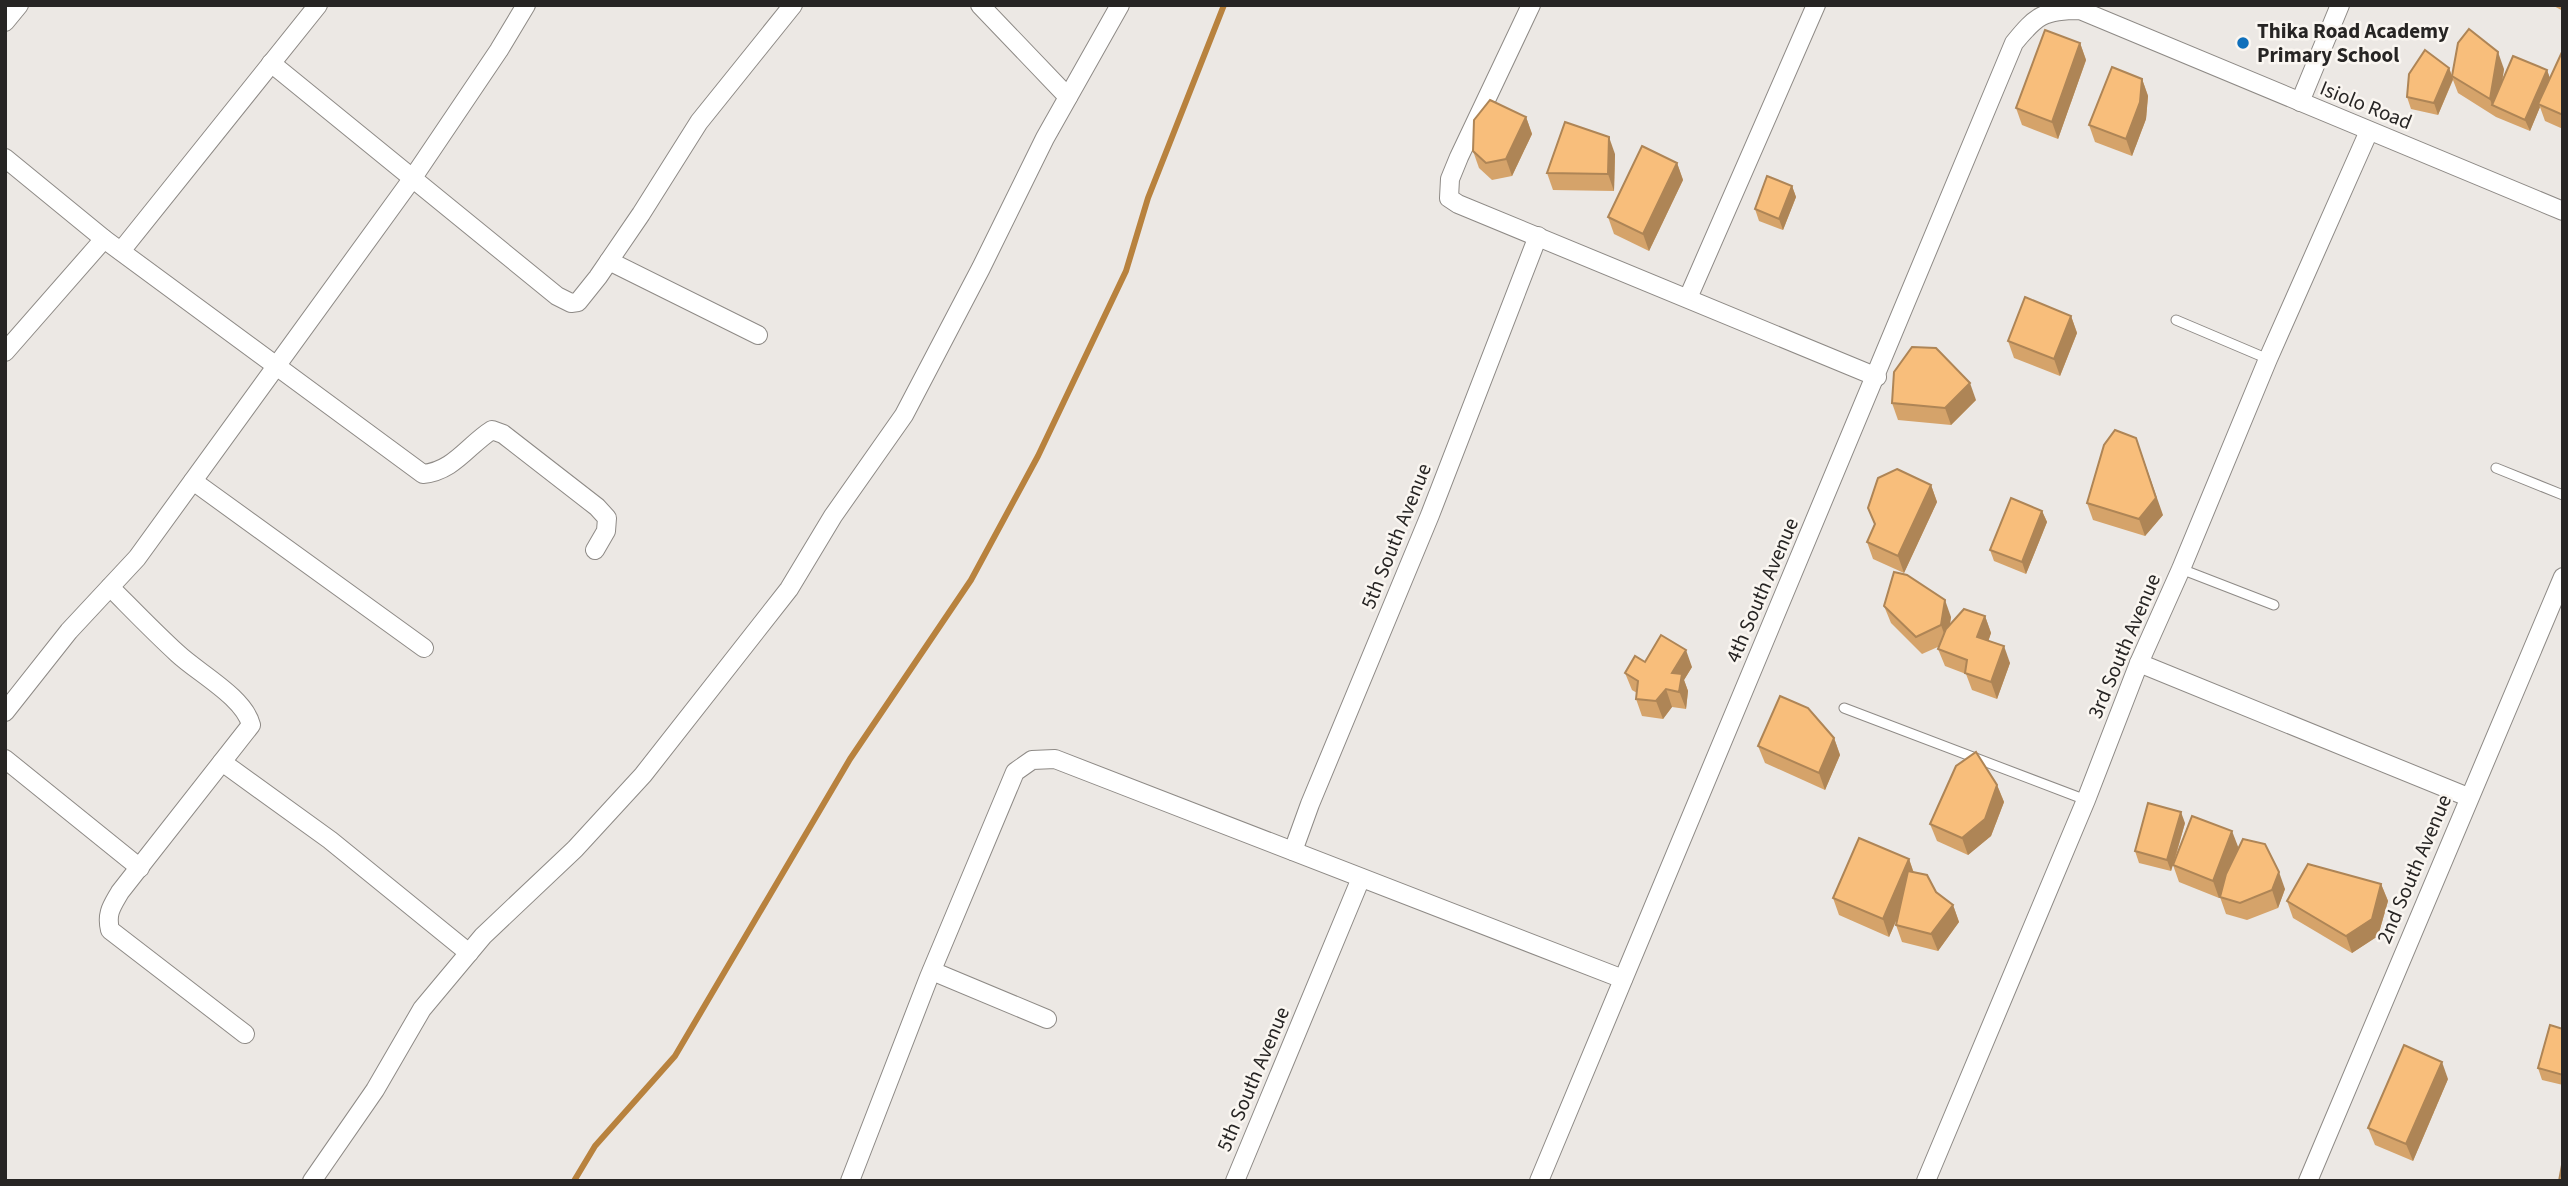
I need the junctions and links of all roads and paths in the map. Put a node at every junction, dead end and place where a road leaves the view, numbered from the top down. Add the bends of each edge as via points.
1 (19, 5) edge
2 (318, 5) edge
3 (526, 5) edge
4 (793, 5) edge
5 (980, 5) edge
6 (1120, 5) edge
7 (1531, 5) edge
8 (1816, 5) edge
9 (2340, 5) edge
10 (2033, 19) joint
11 (5, 22) edge
12 (271, 64) junction
13 (1068, 97) junction
14 (2300, 102) junction
15 (2369, 131) junction
16 (5, 158) edge
17 (412, 179) junction
18 (2563, 211) edge
19 (1538, 236) junction
20 (104, 239) junction
21 (121, 251) junction
22 (609, 261) junction
23 (1688, 298) junction
24 (2176, 320) dead end
25 (758, 335) dead end
26 (5, 352) edge
27 (2267, 359) junction
28 (279, 366) junction
29 (1877, 377) junction
30 (2496, 468) dead end
31 (193, 481) junction
32 (2563, 495) edge
33 (595, 550) dead end
34 (2180, 569) junction
35 (2563, 577) edge
36 (110, 587) junction
37 (2274, 605) dead end
38 (424, 648) dead end
39 (2138, 663) junction
40 (1844, 708) dead end
41 (5, 712) edge
42 (5, 760) edge
43 (222, 762) junction
44 (2468, 797) junction
45 (2086, 800) junction
46 (1293, 851) junction
47 (140, 868) junction
48 (1361, 878) junction
49 (469, 953) junction
50 (931, 974) junction
51 (1623, 979) junction
52 (1047, 1019) dead end
53 (245, 1034) dead end
54 (312, 1181) edge
55 (850, 1181) edge
56 (1234, 1181) edge
57 (1539, 1181) edge
58 (1926, 1181) edge
59 (2308, 1181) edge

1 - 11 street
2 - 12 street
3 - 17 street
4 - 22 street via 699,122
5 - 13 street
6 - 13 street
7 - 19 street via 1459,157 1448,198
8 - 23 street
9 - 14 street
10 - 14 street, Isiolo Road via 2057,10 2080,10
10 - 29 street, 4th South Avenue via 2014,43
12 - 17 street
12 - 21 street
13 - 49 street via 905,415 833,516 789,589 643,775
14 - 15 street, Isiolo Road
15 - 18 street, Isiolo Road
15 - 27 street, 3rd South Avenue
16 - 20 street
17 - 22 street via 571,303 585,295
17 - 28 street
19 - 23 street
19 - 46 street, 5th South Avenue
20 - 21 street
20 - 26 street
21 - 28 street
22 - 25 street
23 - 29 street
24 - 27 lane
27 - 34 street, 3rd South Avenue
28 - 31 street
28 - 33 street via 423,474 450,465 492,430 503,434 607,518 606,531
29 - 51 street, 4th South Avenue
30 - 32 lane
31 - 36 street
31 - 38 street
34 - 37 lane
34 - 39 street, 3rd South Avenue
35 - 44 street, 2nd South Avenue
36 - 41 street
36 - 43 street via 178,655 248,715 251,725
39 - 44 street
39 - 45 street, 3rd South Avenue
40 - 45 lane
42 - 47 street
43 - 47 street
43 - 49 street via 330,840
44 - 59 street, 2nd South Avenue
45 - 58 street, 3rd South Avenue
46 - 48 street
46 - 50 street via 1055,759 1032,760 1015,772
47 - 53 street via 109,910 110,930
48 - 51 street
48 - 56 street, 5th South Avenue
49 - 54 street via 422,1009 375,1090
50 - 52 street
50 - 55 street
51 - 57 street, 4th South Avenue

